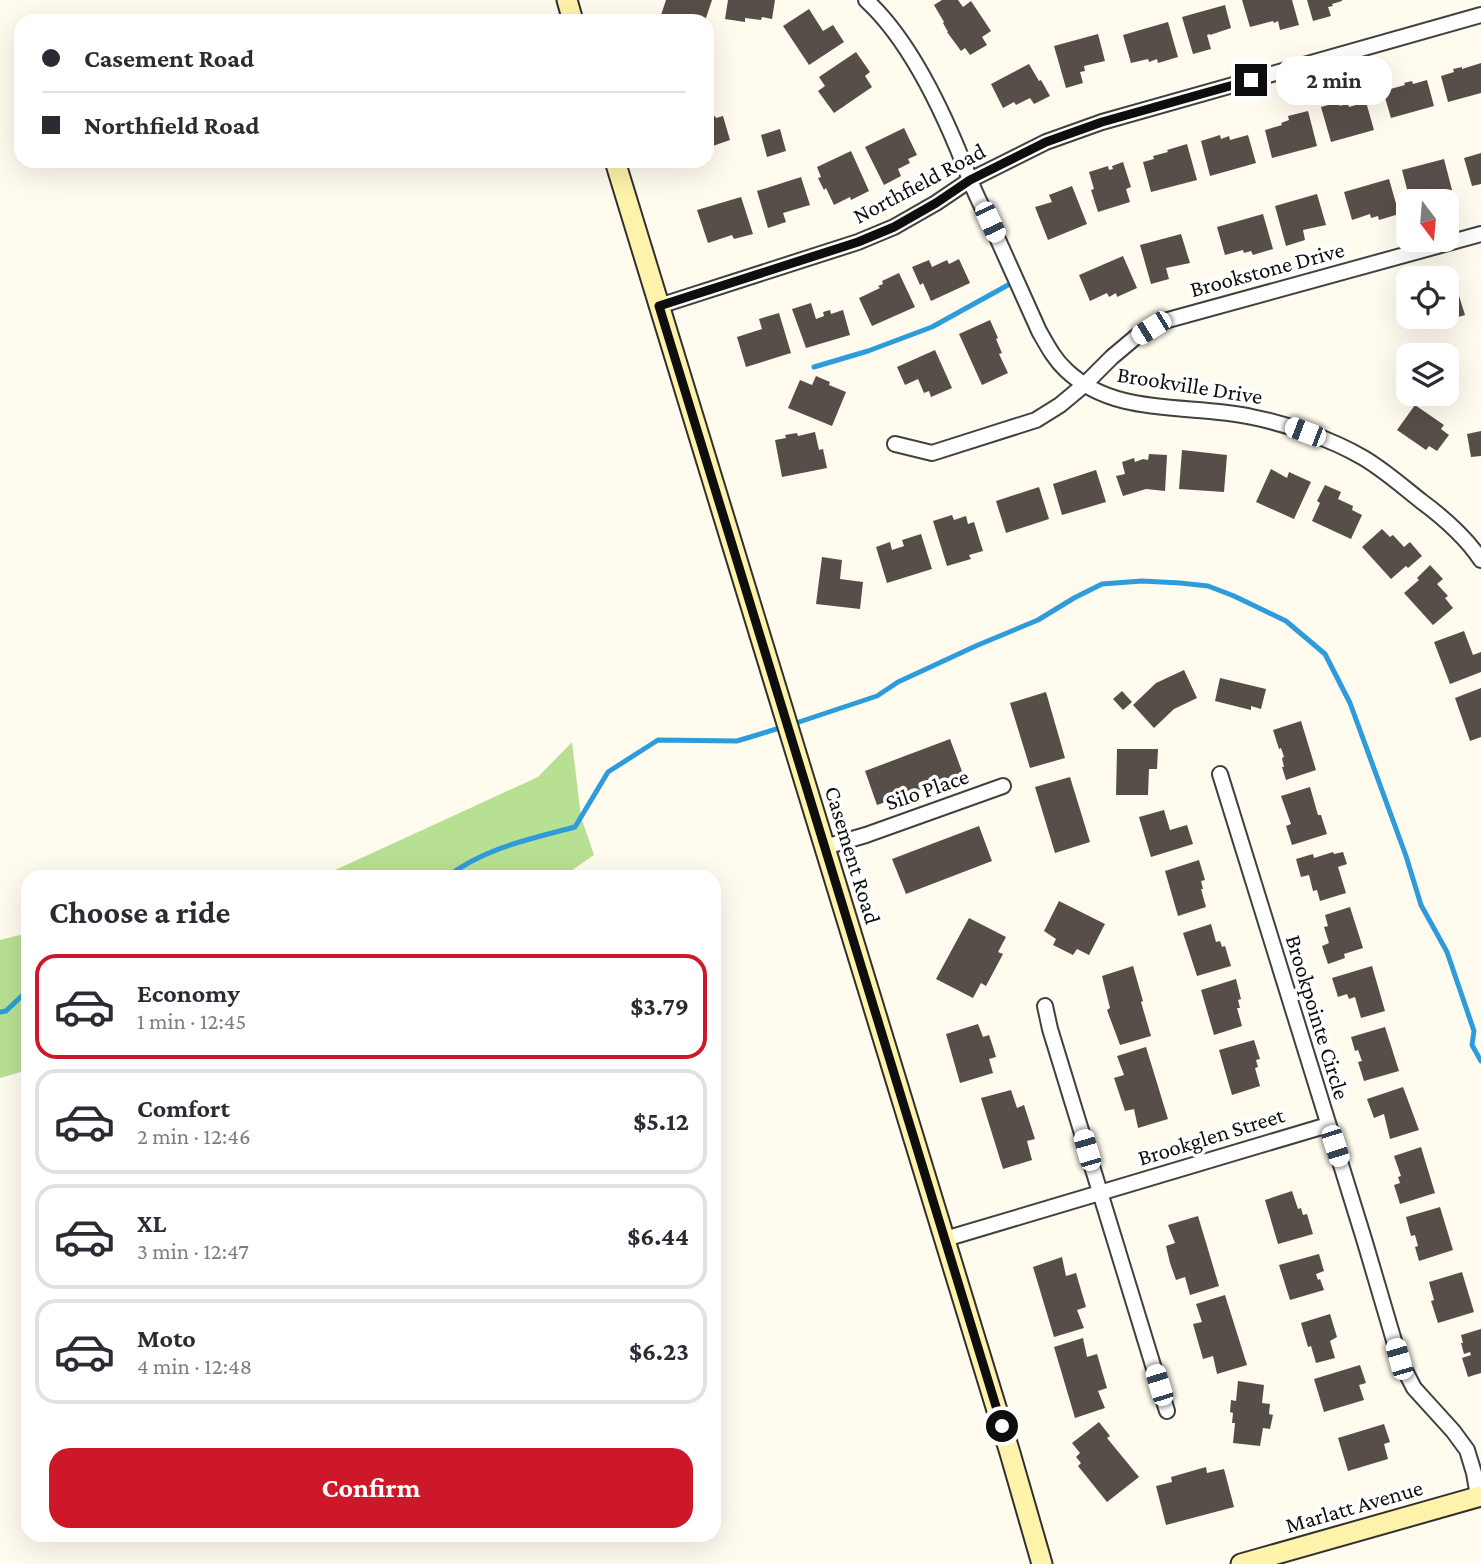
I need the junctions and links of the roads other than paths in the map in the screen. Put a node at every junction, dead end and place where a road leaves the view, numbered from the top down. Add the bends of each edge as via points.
1 (866, 0) edge
2 (1481, 15) edge
3 (617, 168) edge
4 (970, 180) junction
5 (1481, 234) edge
6 (659, 306) junction
7 (1084, 385) junction
8 (895, 444) dead end
9 (1476, 542) edge
10 (1481, 560) edge
11 (1220, 774) dead end
12 (1003, 786) dead end
13 (825, 847) junction
14 (1045, 1006) dead end
15 (1328, 1125) junction
16 (1100, 1193) junction
17 (945, 1239) junction
18 (1167, 1411) dead end
19 (1479, 1496) edge
20 (1042, 1564) edge
21 (1241, 1564) edge

1 - 4 street, Brookville Drive via 908,53
2 - 4 street, Northfield Road via 1102,122 1046,142
3 - 6 street, Casement Road
4 - 6 street, Northfield Road via 894,227 858,242
4 - 7 street, Brookville Drive via 1038,331 1065,369
5 - 7 street, Brookstone Drive via 1157,324 1137,336
6 - 13 street, Casement Road
7 - 8 street, Brookstone Drive via 1036,420 932,453
7 - 9 street, Brookville Drive via 1131,403 1251,416 1321,438 1361,456
9 - 10 street, Brookville Drive
11 - 15 street, Brookpointe Circle
12 - 13 street, Silo Place
13 - 17 street, Casement Road
14 - 16 street
15 - 16 street, Brookglen Street
15 - 19 street, Brookpointe Circle via 1400,1361 1414,1388 1467,1450
16 - 17 street, Brookglen Street
16 - 18 street
17 - 20 street, Casement Road
19 - 21 street, Marlatt Avenue

